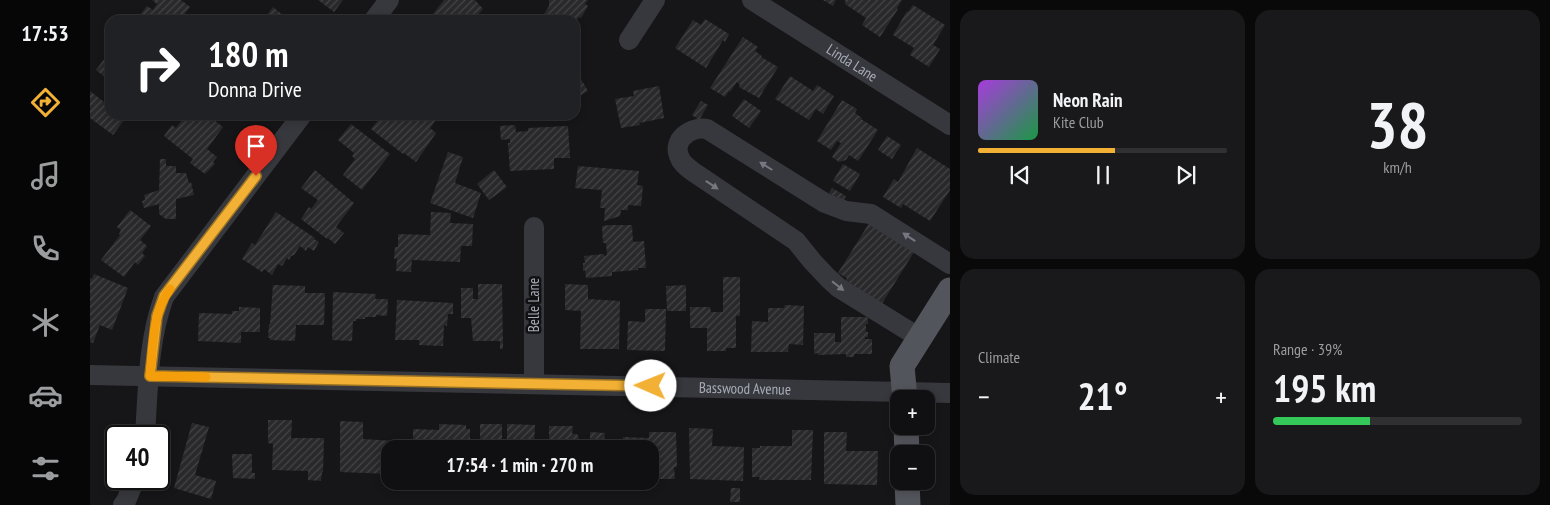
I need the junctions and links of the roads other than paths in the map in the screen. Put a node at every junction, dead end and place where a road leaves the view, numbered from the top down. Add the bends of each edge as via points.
1 (389, 0) edge
2 (655, 0) edge
3 (752, 0) edge
4 (378, 15) edge
5 (629, 40) dead end
6 (298, 120) edge
7 (950, 125) edge
8 (534, 227) dead end
9 (950, 264) edge
10 (950, 290) edge
11 (920, 338) junction
12 (90, 374) edge
13 (150, 376) junction
14 (534, 384) junction
15 (904, 390) edge
16 (950, 393) edge
17 (935, 394) edge
18 (890, 395) edge
19 (146, 425) edge
20 (130, 490) edge
21 (908, 490) edge
22 (123, 505) edge
23 (908, 505) edge

1 - 4 street
2 - 5 street
3 - 7 street, Linda Lane
6 - 13 street via 164,296 157,316
8 - 14 street, Belle Lane
9 -> 11 street via 872,214 825,204 707,129 694,129 680,139 678,155 692,171 796,241 839,288
10 - 11 main road
11 - 15 main road via 902,366
12 - 13 street, Basswood Avenue
13 - 14 street, Basswood Avenue
13 - 19 street
14 - 18 street, Basswood Avenue
16 - 17 street, Basswood Avenue
20 - 22 street
21 - 23 main road

